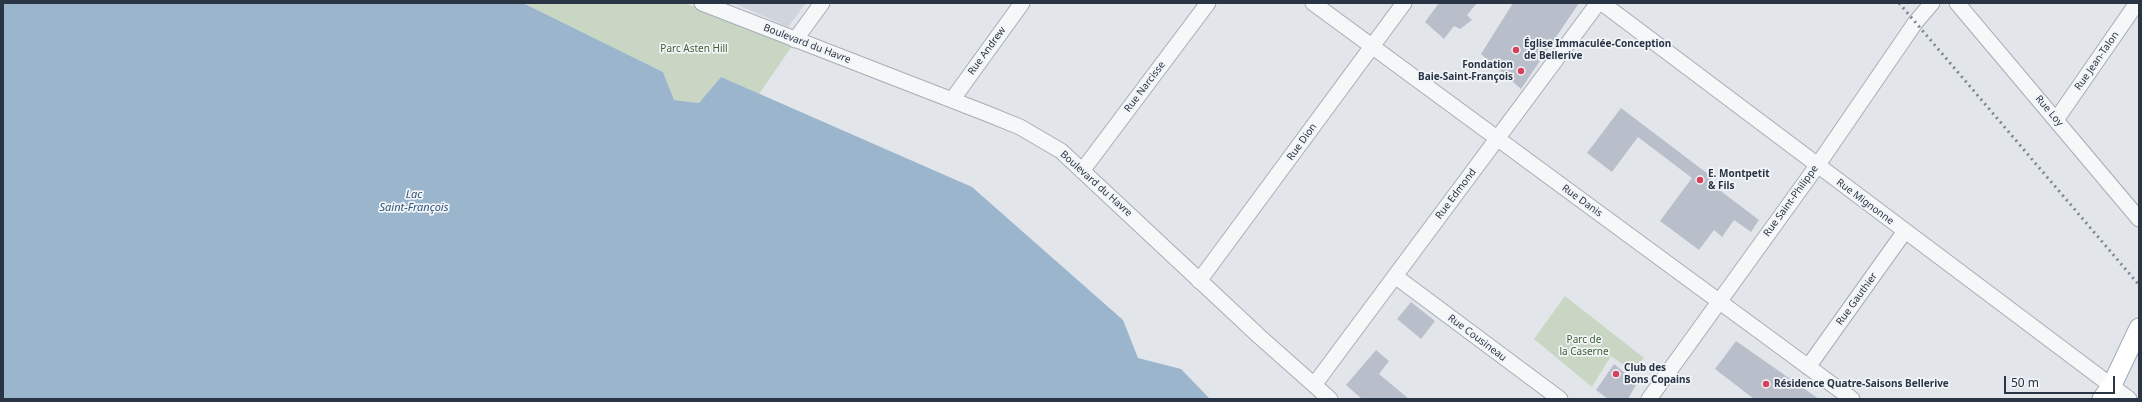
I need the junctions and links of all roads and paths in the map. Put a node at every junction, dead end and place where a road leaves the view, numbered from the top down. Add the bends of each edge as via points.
1 (702, 3) edge
2 (822, 3) edge
3 (1022, 3) edge
4 (1208, 3) edge
5 (1313, 3) edge
6 (1404, 3) edge
7 (1598, 3) edge
8 (1602, 3) edge
9 (1932, 3) edge
10 (1957, 3) edge
11 (2137, 3) edge
12 (795, 40) junction
13 (1372, 47) junction
14 (952, 100) junction
15 (2056, 120) junction
16 (1497, 139) junction
17 (1817, 166) junction
18 (1082, 171) junction
19 (2139, 219) edge
20 (1905, 231) junction
21 (1395, 276) junction
22 (1199, 281) junction
23 (1719, 302) junction
24 (2139, 328) edge
25 (1808, 367) junction
26 (1314, 385) junction
27 (2107, 392) edge
28 (1330, 399) edge
29 (1560, 399) edge
30 (1649, 399) edge
31 (1852, 399) edge
32 (2129, 399) edge

1 - 12 street, Boulevard du Havre
2 - 12 street
3 - 14 street, Rue Andrew
4 - 18 street, Rue Narcisse
5 - 13 street, Rue Danis
6 - 13 street, Rue Dion
7 - 16 street, Rue Edmond
8 - 17 street, Rue Mignonne
9 - 17 street, Rue Saint-Philippe via 1915,23
10 - 15 street, Rue Loy
11 - 15 street, Rue Jean-Talon
12 - 14 street, Boulevard du Havre
13 - 16 street, Rue Danis
13 - 22 street, Rue Dion
14 - 18 street, Boulevard du Havre via 1020,127 1061,151
15 - 19 street, Rue Loy
16 - 21 street, Rue Edmond
16 - 23 street, Rue Danis
17 - 20 street, Rue Mignonne
17 - 23 street, Rue Saint-Philippe
18 - 22 street, Boulevard du Havre
20 - 25 street, Rue Gauthier
20 - 27 street, Rue Mignonne
21 - 26 street, Rue Edmond
21 - 29 street, Rue Cousineau
22 - 26 street, Boulevard du Havre
23 - 25 street, Rue Danis
23 - 30 street, Rue Saint-Philippe
24 - 27 main road
25 - 31 street, Rue Danis
26 - 28 street, Boulevard du Havre
27 - 32 street, Rue Mignonne

